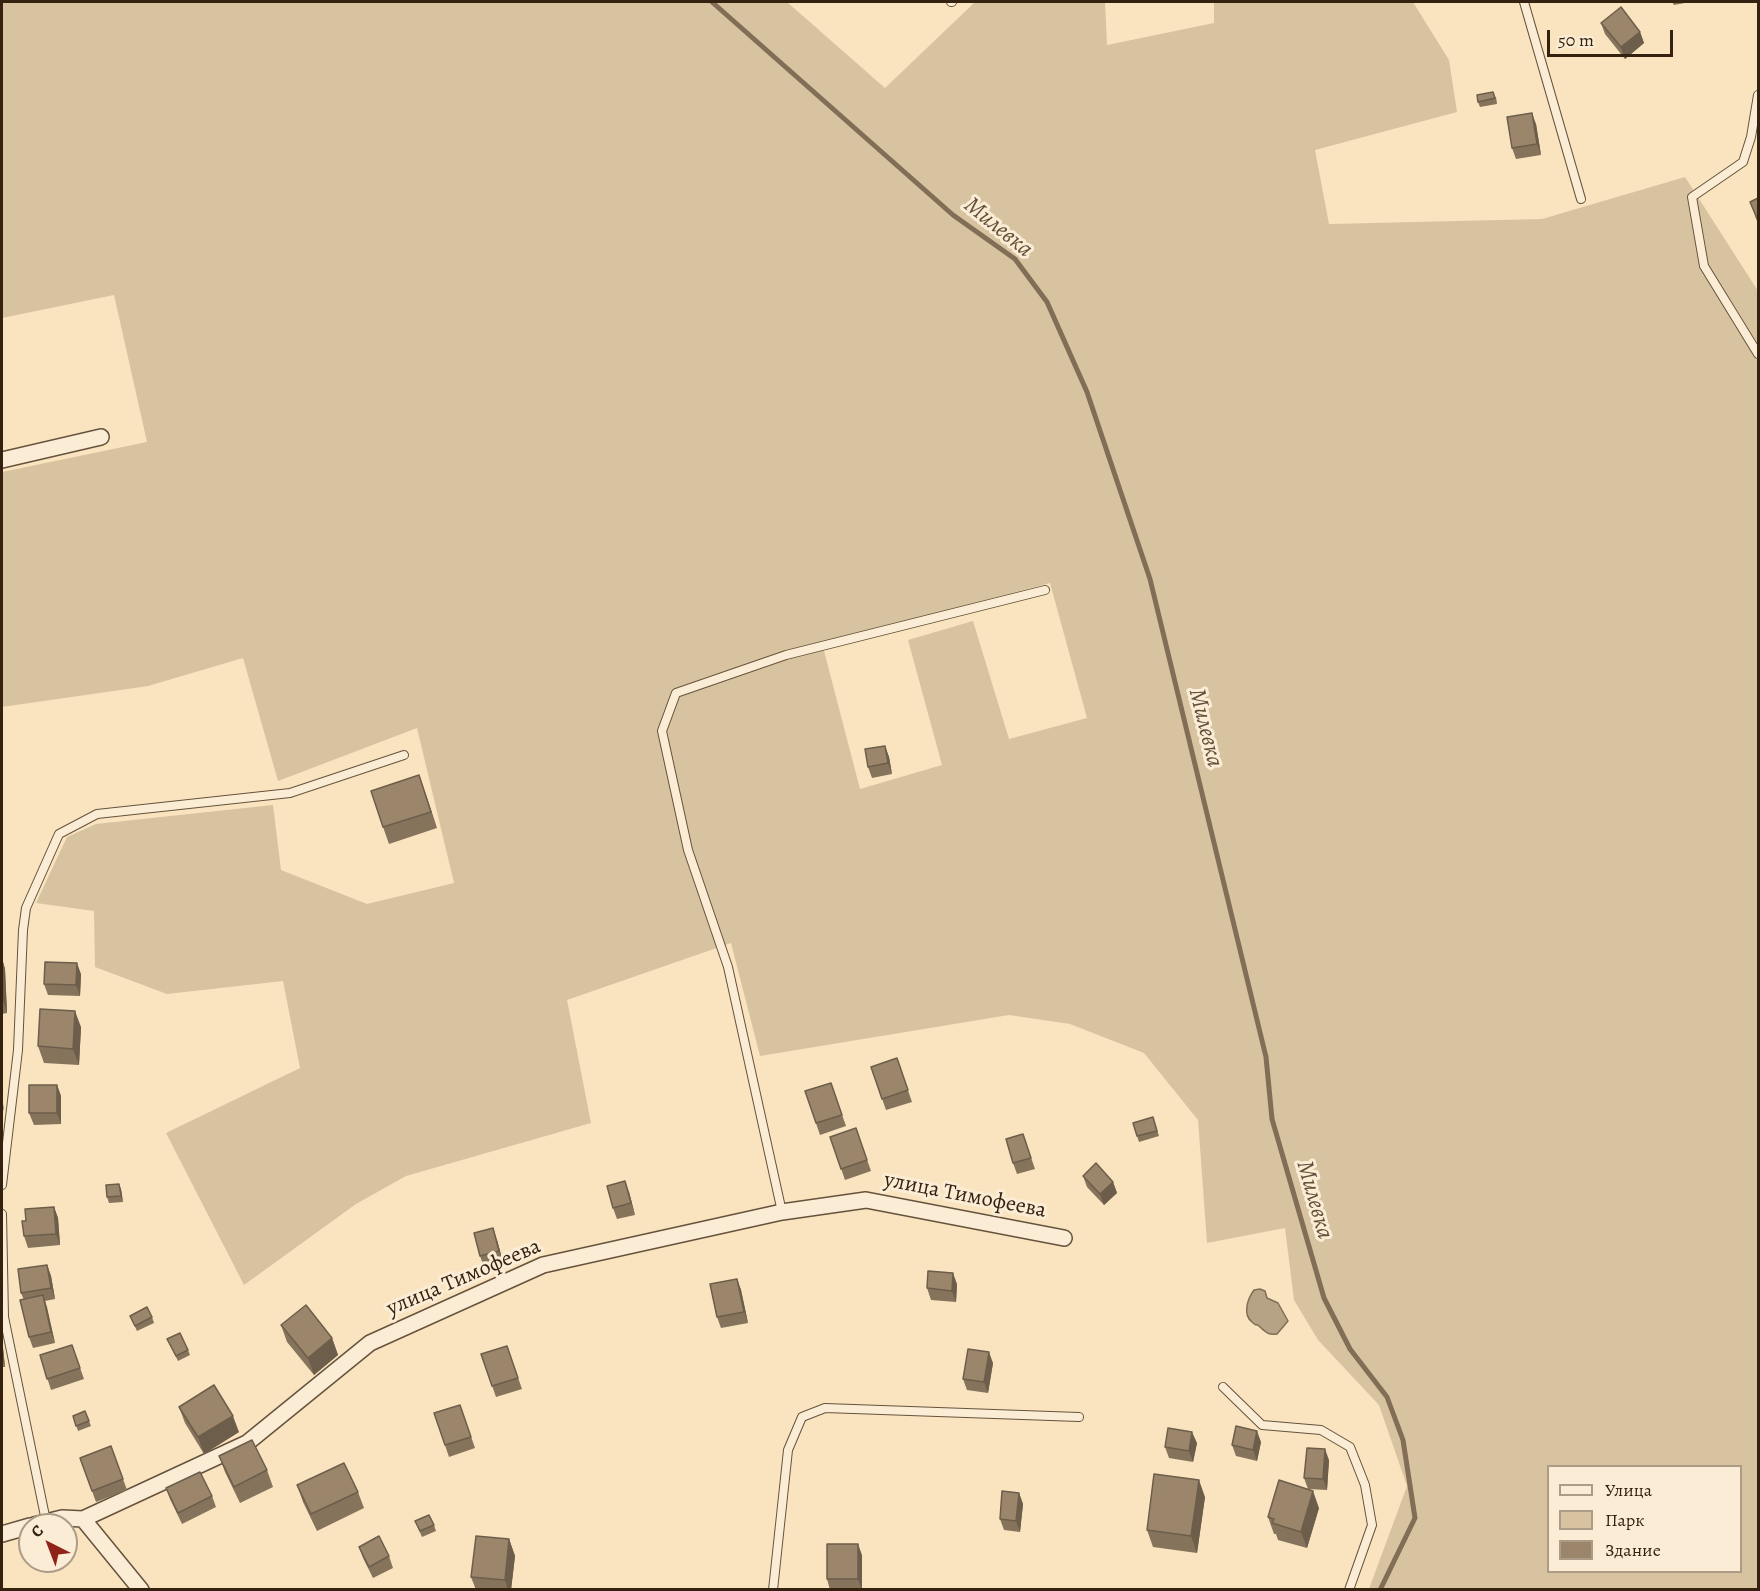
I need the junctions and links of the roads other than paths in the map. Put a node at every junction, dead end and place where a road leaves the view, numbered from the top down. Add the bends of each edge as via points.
1 (1524, 2) edge
2 (1758, 95) edge
3 (1581, 199) dead end
4 (1758, 354) edge
5 (101, 437) dead end
6 (2, 460) edge
7 (1045, 590) dead end
8 (404, 755) dead end
9 (2, 1185) edge
10 (782, 1212) junction
11 (2, 1214) edge
12 (1064, 1238) dead end
13 (1223, 1387) dead end
14 (1079, 1417) dead end
15 (35, 1513) edge
16 (78, 1519) edge
17 (83, 1519) junction
18 (18, 1529) edge
19 (2, 1534) edge
20 (141, 1590) edge
21 (773, 1590) edge
22 (1349, 1590) edge

1 - 3 lane
2 - 4 lane via 1743,162 1692,197 1704,266
5 - 6 street
7 - 10 lane via 786,656 676,693 662,731 688,850 728,967
8 - 9 lane via 290,792 97,814 59,834 26,908 18,1050
10 - 12 street, улица Тимофеева via 866,1200
10 - 17 street, улица Тимофеева via 543,1265 370,1343 247,1443
11 - 15 lane via 4,1317
13 - 22 lane via 1262,1425 1321,1430 1350,1447 1365,1485 1372,1525
14 - 21 lane via 825,1408 802,1418 788,1450
16 - 17 street, улица Тимофеева
17 - 20 street
18 - 19 street, улица Тимофеева

